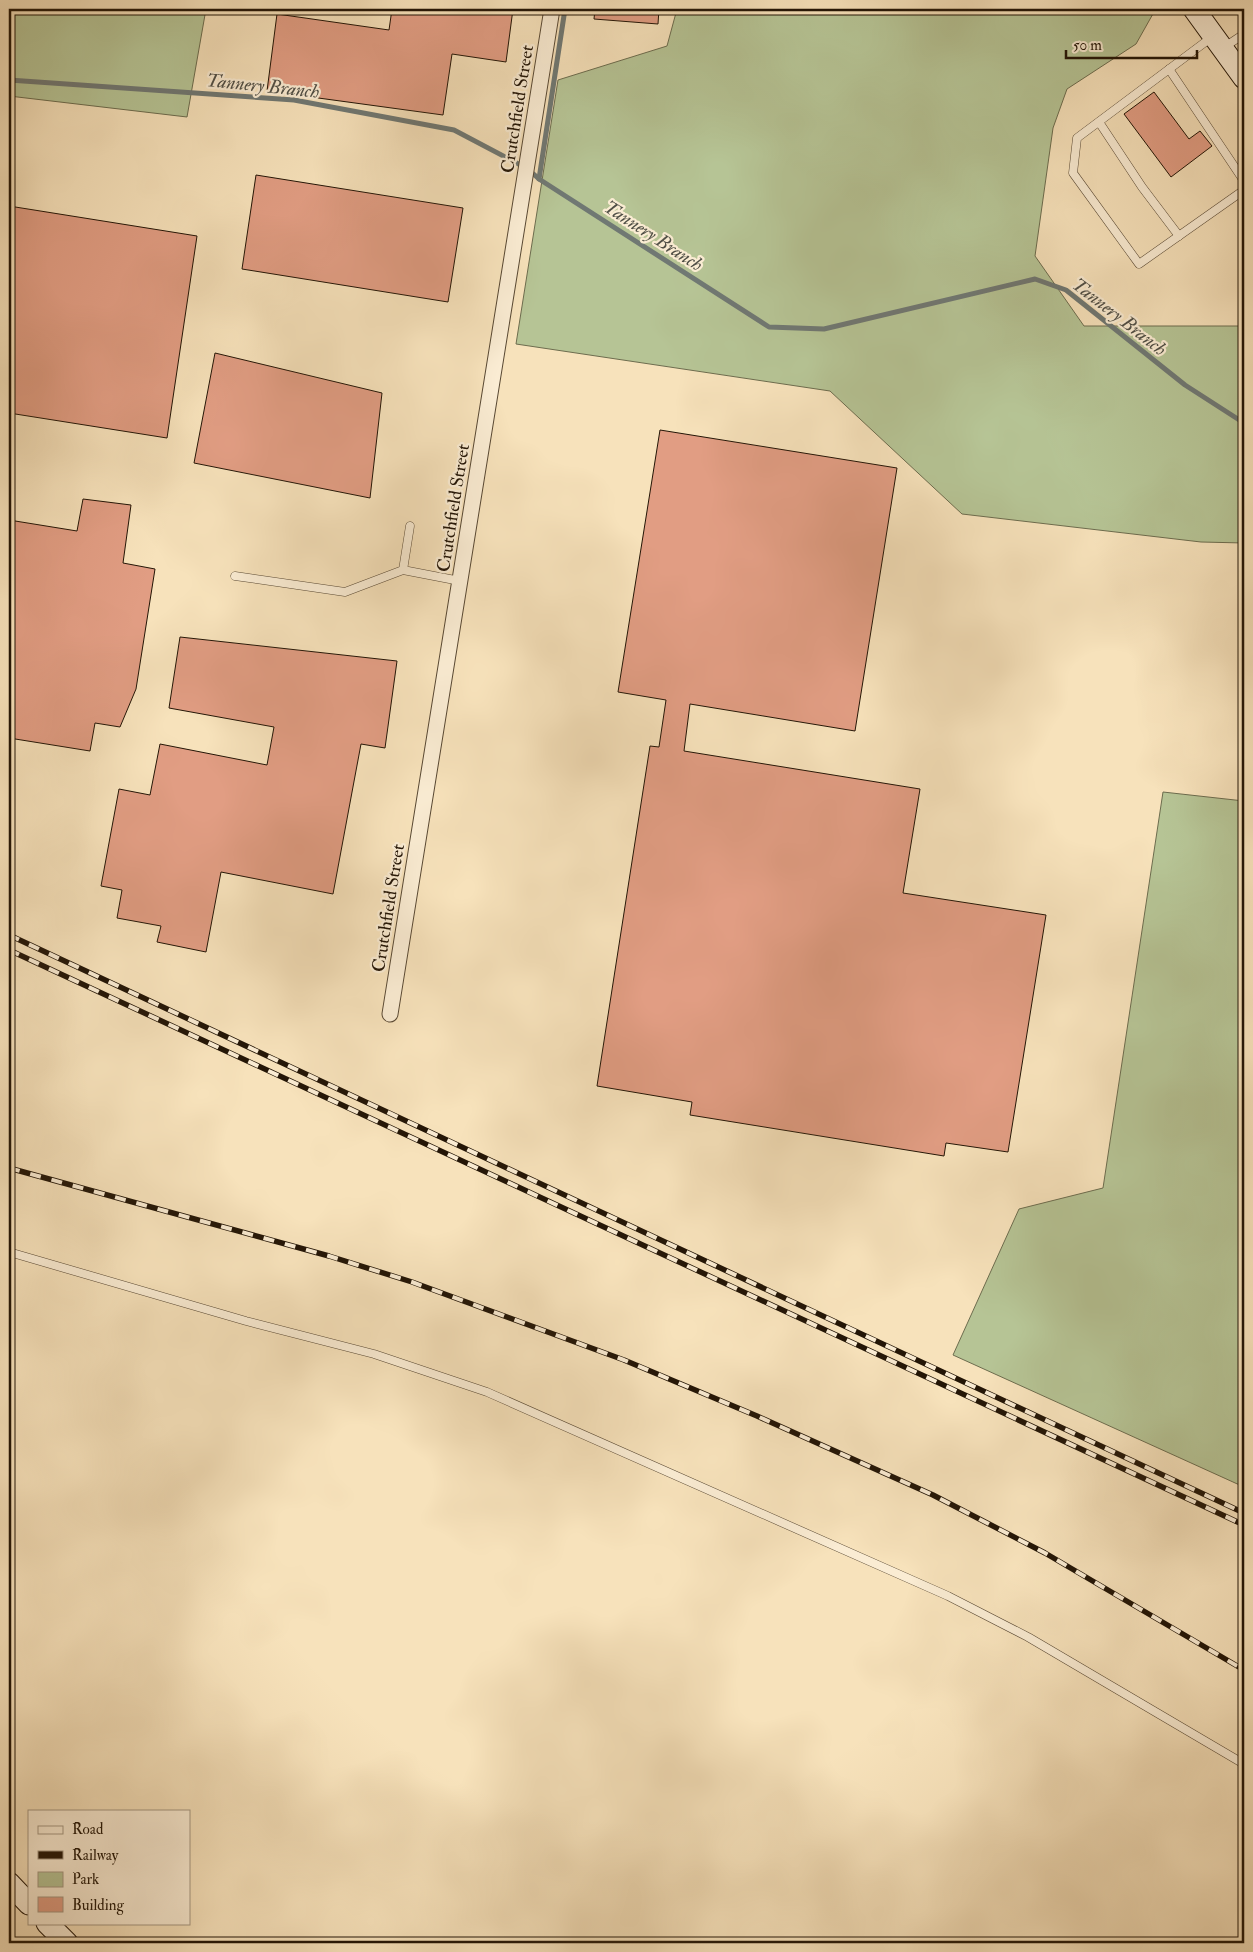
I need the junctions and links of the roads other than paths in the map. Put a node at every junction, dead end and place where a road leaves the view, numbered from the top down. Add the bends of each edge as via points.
1 (552, 9) edge
2 (1194, 9) edge
3 (1244, 34) edge
4 (1218, 42) junction
5 (1169, 69) junction
6 (1244, 78) edge
7 (1098, 122) junction
8 (1244, 181) edge
9 (1244, 190) edge
10 (1179, 236) junction
11 (410, 526) dead end
12 (403, 570) junction
13 (236, 576) dead end
14 (460, 582) junction
15 (390, 1014) dead end
16 (9, 1252) edge
17 (1244, 1764) edge
18 (9, 1883) edge
19 (28, 1903) edge
20 (49, 1924) edge
21 (67, 1943) edge

1 - 14 street, Crutchfield Street
2 - 4 street
3 - 4 lane
4 - 5 lane
4 - 6 street
5 - 7 lane
5 - 8 lane
7 - 10 lane
7 - 10 lane via 1077,138 1073,173 1139,264
9 - 10 lane
11 - 12 lane
12 - 13 lane via 345,592
12 - 14 lane
14 - 15 street, Crutchfield Street
16 - 17 lane via 246,1321 374,1354 487,1392 948,1596 1028,1637
18 - 19 street
20 - 21 street

